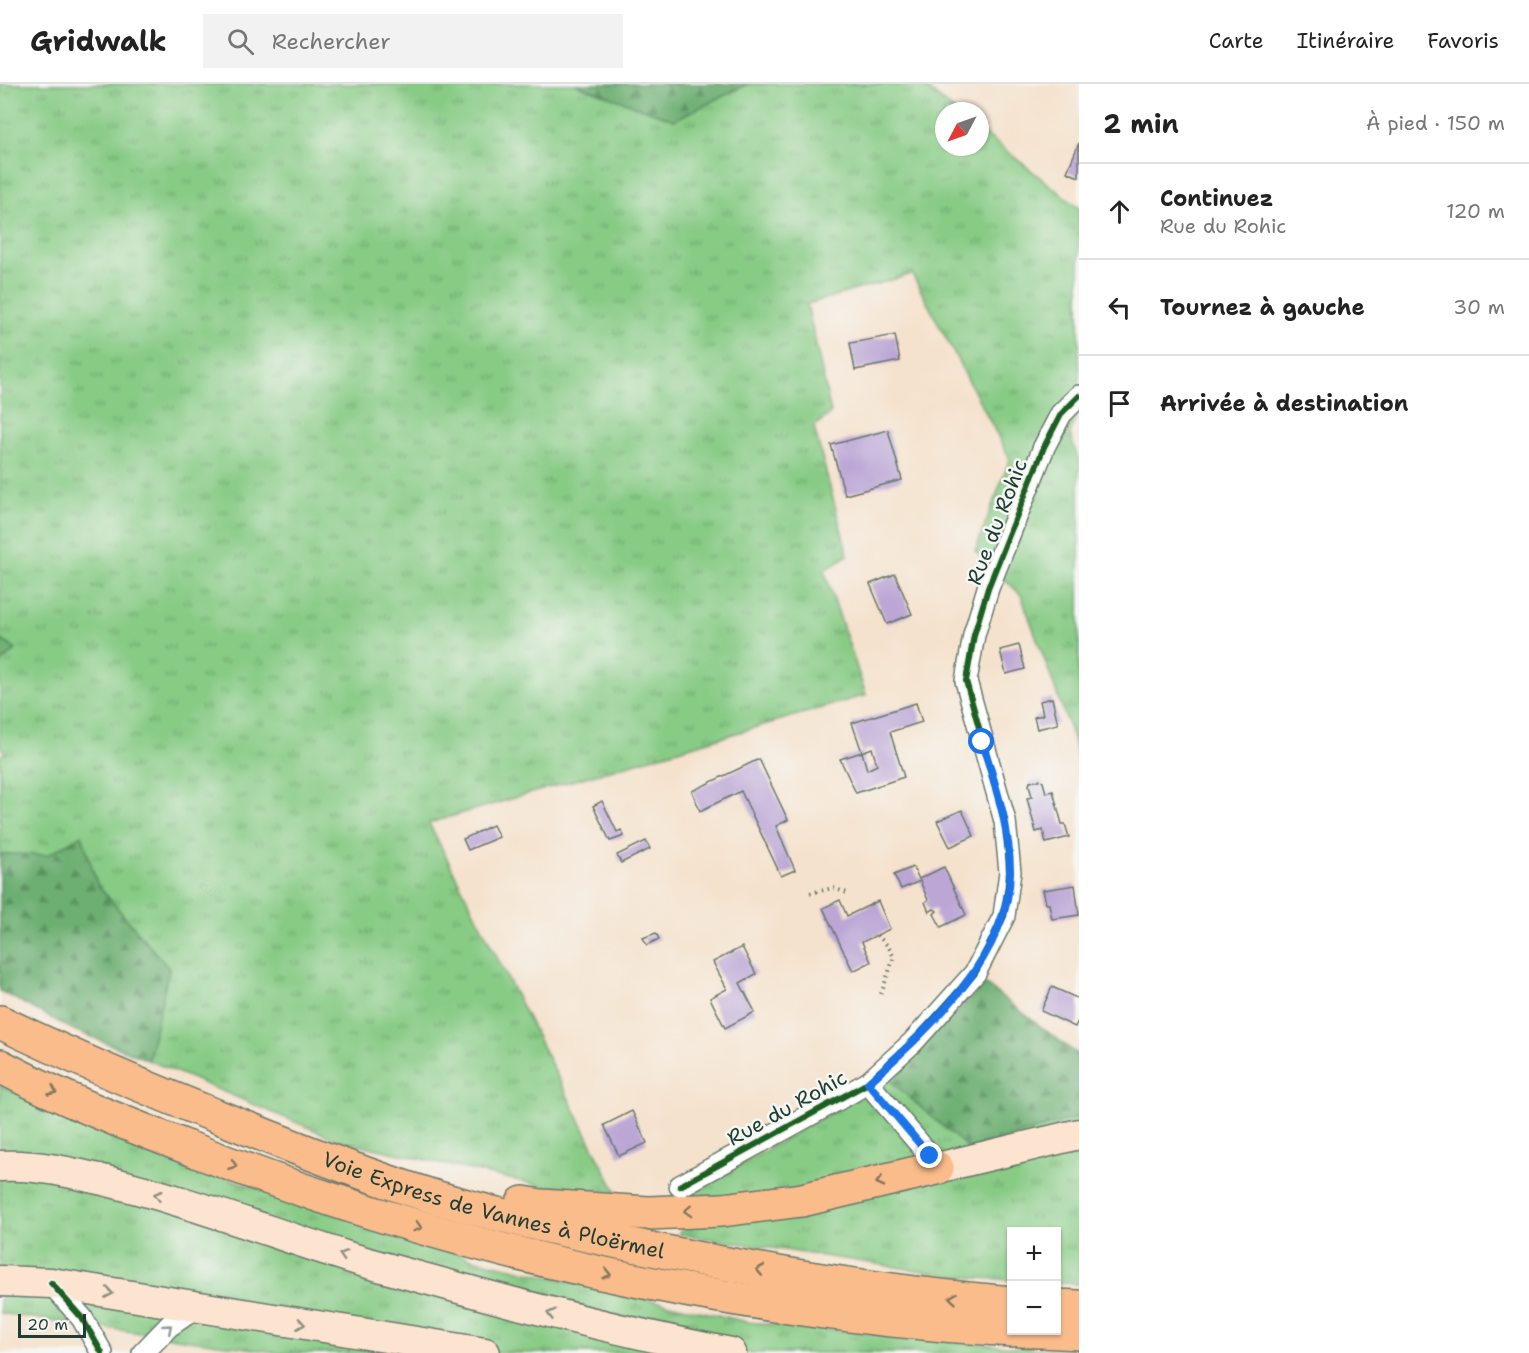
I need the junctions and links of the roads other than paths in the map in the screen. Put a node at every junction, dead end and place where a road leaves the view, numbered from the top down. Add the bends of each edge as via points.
1 (1079, 396) edge
2 (0, 1022) edge
3 (0, 1066) edge
4 (868, 1083) junction
5 (152, 1090) junction
6 (1079, 1134) edge
7 (0, 1166) edge
8 (937, 1168) junction
9 (680, 1186) dead end
10 (0, 1259) edge
11 (0, 1281) edge
12 (51, 1283) junction
13 (1007, 1303) edge
14 (1061, 1306) edge
15 (197, 1307) junction
16 (1079, 1307) edge
17 (1007, 1330) edge
18 (1061, 1332) edge
19 (1079, 1333) edge
20 (102, 1353) edge
21 (143, 1353) edge
22 (485, 1353) edge
23 (731, 1353) edge

1 - 4 street, Rue du Rohic via 1061,414 1040,458 988,588 966,681 1005,822 1010,872 1004,916 975,973 913,1042
2 - 5 highway, Voie Express de Vannes à Ploërmel
3 -> 17 highway, Voie Express de Vannes à Ploërmel via 120,1122 234,1166 426,1229 638,1282 753,1302 944,1326
4 - 8 street
4 - 9 street, Rue du Rohic
8 -> 5 highway via 802,1200 722,1210 648,1213 542,1206 479,1195 426,1180
13 -> 5 highway, Voie Express de Vannes à Ploërmel via 821,1281 537,1224 351,1170
6 - 8 main road
23 -> 7 main road via 539,1311 347,1256 124,1185 66,1172
10 - 12 main road
11 - 12 main road
12 -> 15 main road
12 - 20 street via 82,1318
14 - 16 highway
21 -> 15 street via 169,1326
15 -> 22 main road
18 - 19 highway

